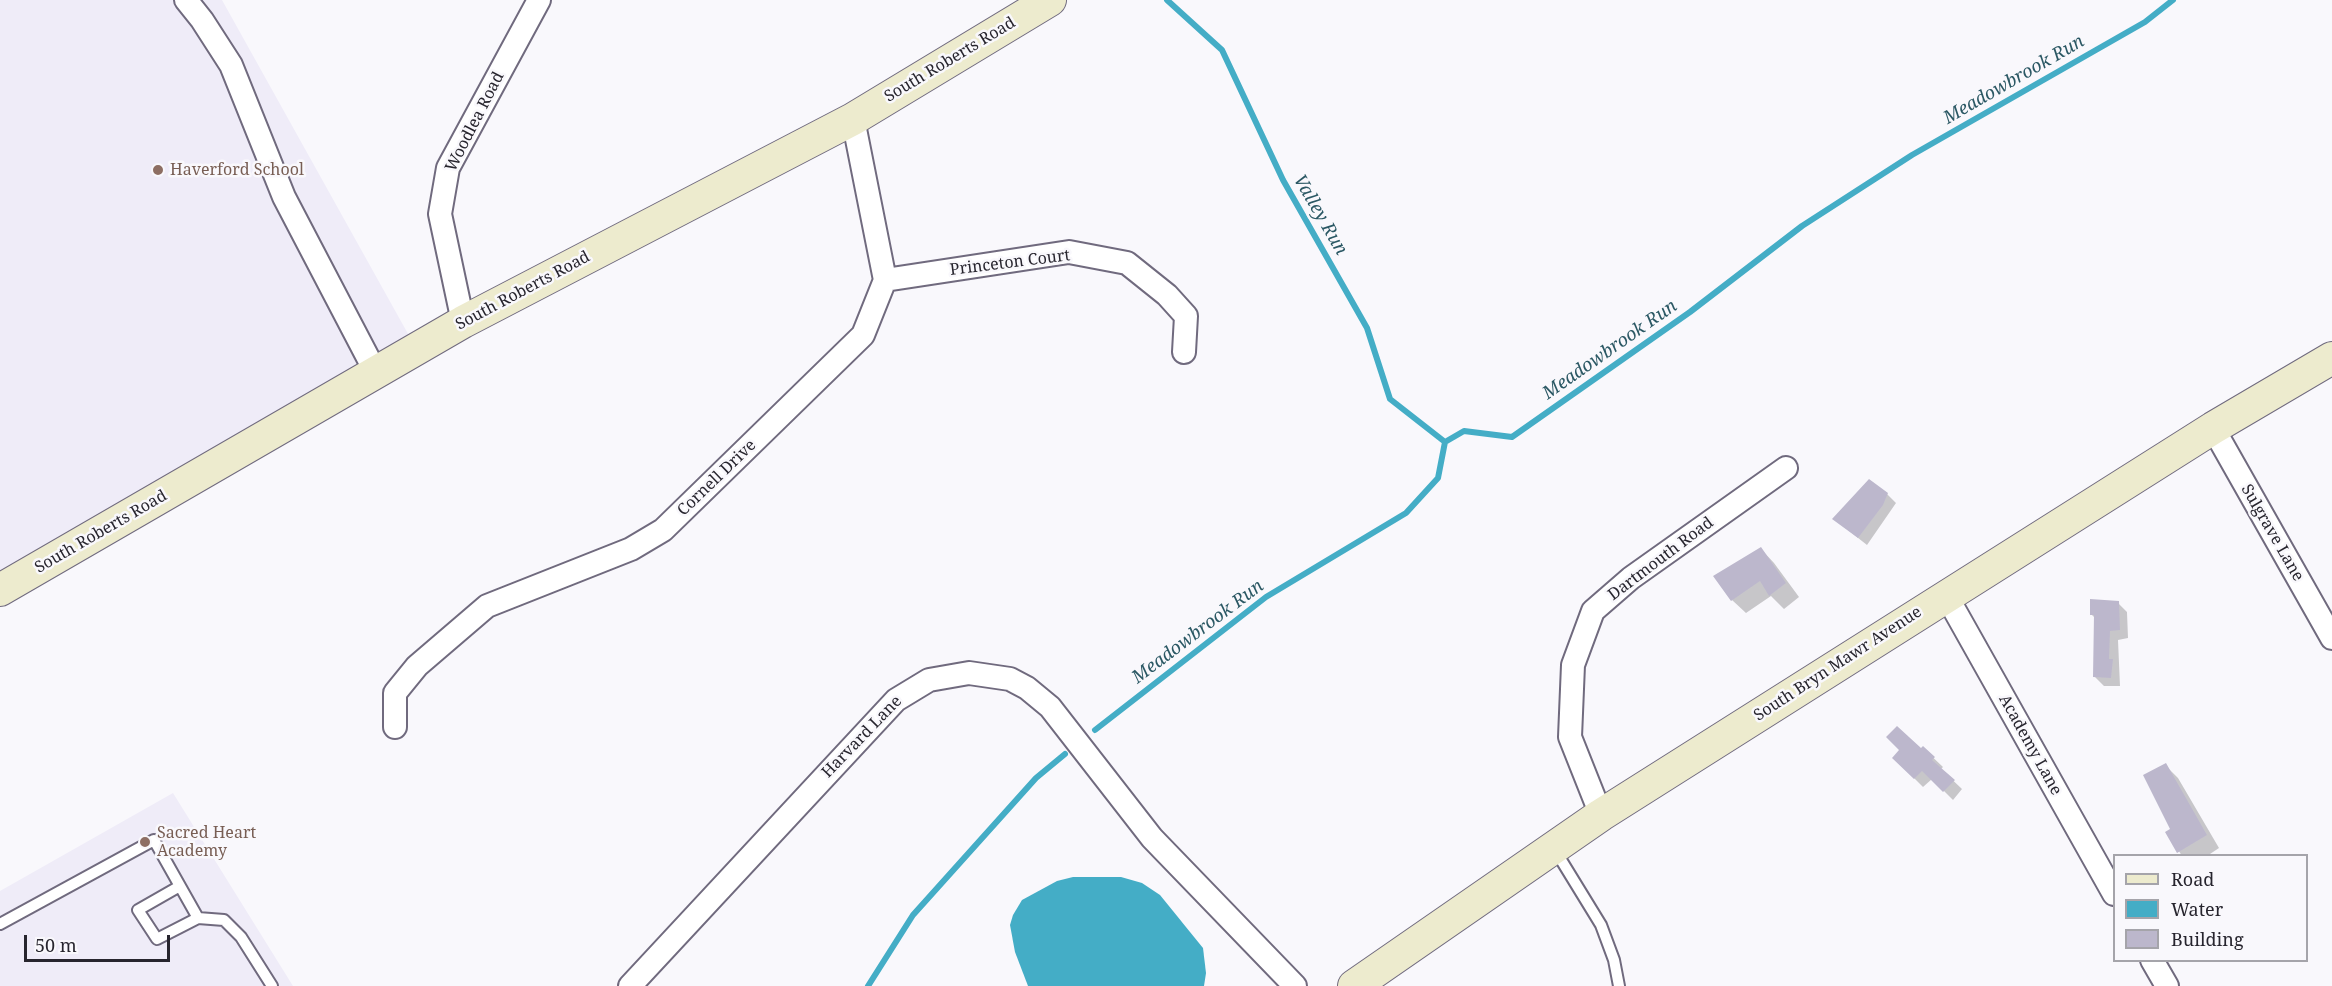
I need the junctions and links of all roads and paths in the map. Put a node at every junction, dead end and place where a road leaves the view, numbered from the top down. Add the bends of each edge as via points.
1 (186, 0) edge
2 (539, 0) edge
3 (1050, 0) edge
4 (853, 119) junction
5 (885, 280) junction
6 (463, 322) junction
7 (1185, 352) dead end
8 (2332, 358) edge
9 (376, 373) junction
10 (2213, 428) junction
11 (1786, 468) dead end
12 (0, 590) edge
13 (1946, 595) junction
14 (2332, 638) edge
15 (395, 727) dead end
16 (1601, 815) junction
17 (1554, 848) junction
18 (180, 886) junction
19 (2113, 890) edge
20 (198, 918) junction
21 (0, 924) edge
22 (2153, 962) edge
23 (272, 986) edge
24 (630, 986) edge
25 (1295, 986) edge
26 (1354, 986) edge
27 (1619, 986) edge
28 (2167, 986) edge

1 - 9 street via 231,65 284,197
2 - 6 street, Woodlea Road via 448,168 440,214
3 - 4 street, South Roberts Road
4 - 5 street
4 - 6 street, South Roberts Road
5 - 7 street, Princeton Court via 1070,252 1127,263 1186,316
5 - 15 street, Cornell Drive via 863,335 663,530 631,549 487,606 417,666 395,693
6 - 9 street, South Roberts Road
8 - 10 street, South Bryn Mawr Avenue
9 - 12 street, South Roberts Road
10 - 13 street, South Bryn Mawr Avenue
10 - 14 street, Sulgrave Lane
11 - 16 street, Dartmouth Road via 1631,579 1593,611 1573,664 1570,737
13 - 16 street, South Bryn Mawr Avenue
13 - 19 street, Academy Lane
16 - 17 street, South Bryn Mawr Avenue
17 - 26 street, South Bryn Mawr Avenue
17 - 27 lane via 1600,925
18 - 20 lane
18 - 20 lane via 138,910 157,939
18 - 21 lane via 154,840
20 - 23 lane via 224,920 241,937
22 - 28 street
24 - 25 street, Harvard Lane via 896,700 930,680 969,673 1010,679 1050,707 1152,838

